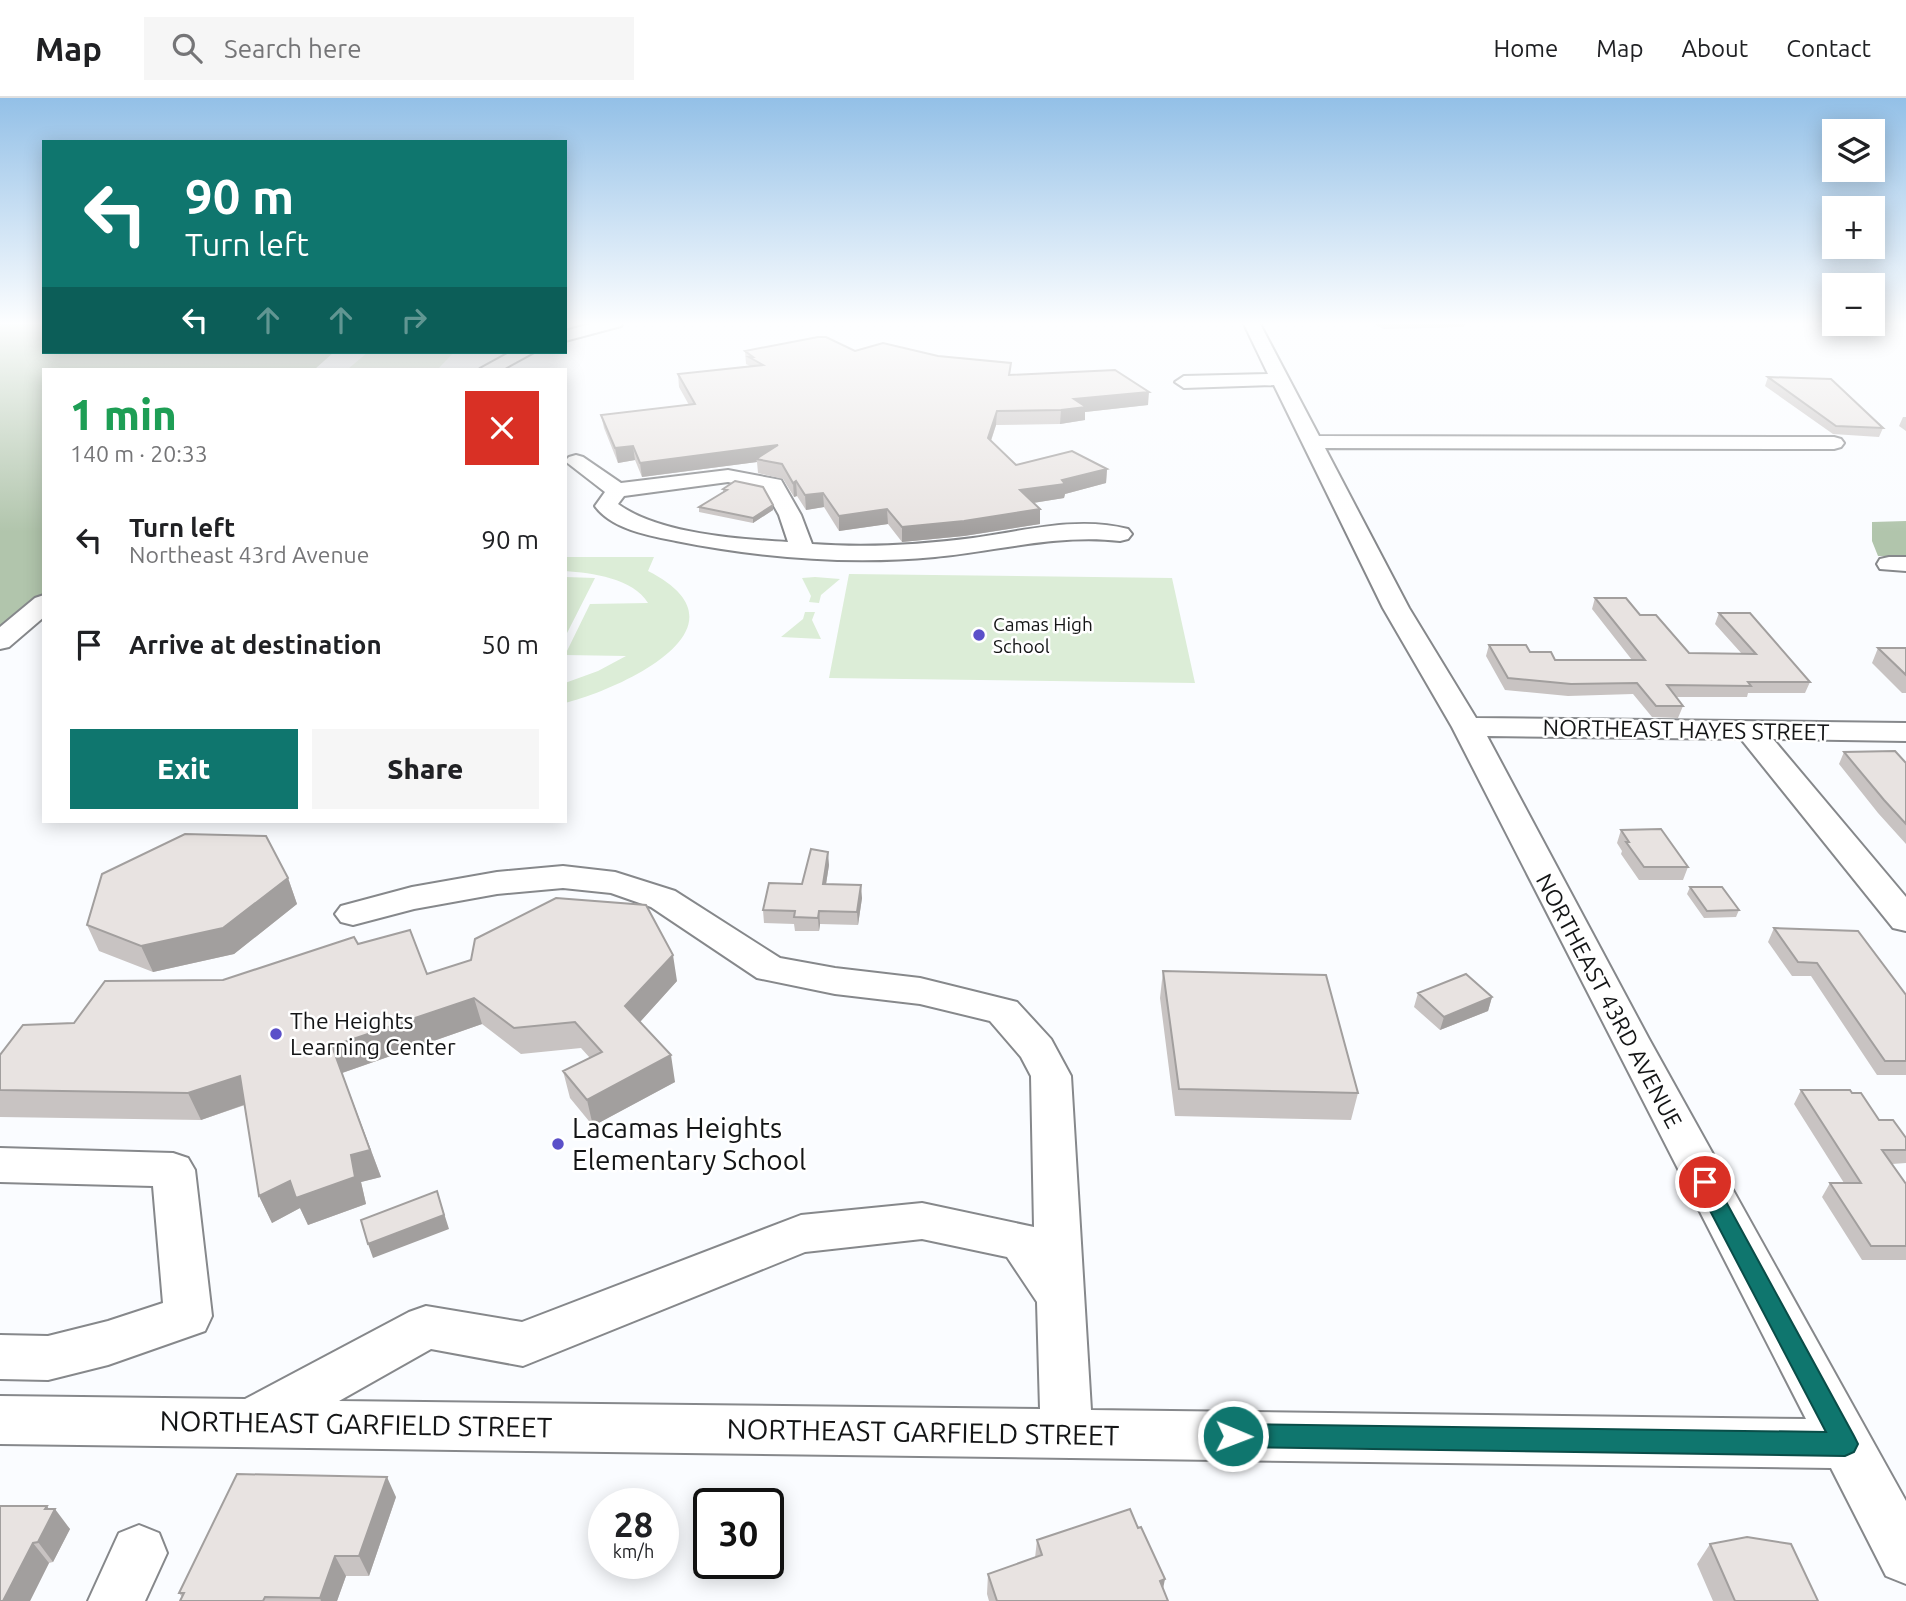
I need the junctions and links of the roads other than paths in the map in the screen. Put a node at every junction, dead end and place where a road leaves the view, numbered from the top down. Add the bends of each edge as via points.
1 (1286, 392) edge
2 (1311, 442) junction
3 (1834, 443) dead end
4 (576, 461) dead end
5 (617, 490) junction
6 (1120, 534) dead end
7 (802, 550) junction
8 (42, 605) edge
9 (0, 641) edge
10 (1467, 727) junction
11 (1750, 731) junction
12 (1906, 732) edge
13 (353, 914) dead end
14 (1906, 920) edge
15 (0, 1165) edge
16 (1061, 1298) junction
17 (0, 1357) edge
18 (0, 1420) edge
19 (250, 1423) junction
20 (1066, 1434) junction
21 (1845, 1444) junction
22 (139, 1553) dead end
23 (1906, 1556) edge
24 (116, 1601) edge

1 - 2 street, NORTHEAST 43RD AVENUE
2 - 3 street
2 - 10 street, NORTHEAST 43RD AVENUE via 1396,608
4 - 5 street
5 - 7 street via 606,506 639,523 723,543
5 - 7 street via 728,476 773,485
6 - 7 street via 1057,532 895,552
8 - 9 street
10 - 11 street, NORTHEAST HAYES STREET
10 - 21 street, NORTHEAST 43RD AVENUE
11 - 12 street, NORTHEAST HAYES STREET
11 - 14 street
13 - 16 street via 497,883 563,877 615,883 663,899 770,969 920,991 1003,1011 1037,1049 1051,1076
15 - 17 street via 173,1170 188,1316 48,1358
16 - 19 street via 1021,1241 922,1222 801,1234 523,1344 426,1327
16 - 20 street
18 - 19 street, NORTHEAST GARFIELD STREET
19 - 20 street, NORTHEAST GARFIELD STREET
20 - 21 street, NORTHEAST GARFIELD STREET
21 - 23 street, NORTHEAST 43RD AVENUE
22 - 24 street

